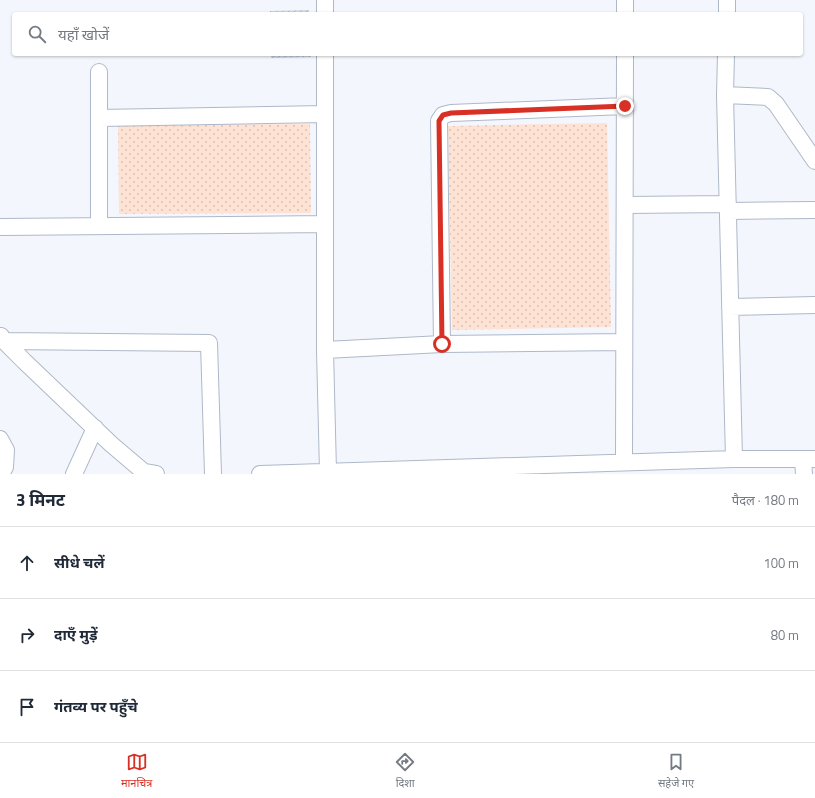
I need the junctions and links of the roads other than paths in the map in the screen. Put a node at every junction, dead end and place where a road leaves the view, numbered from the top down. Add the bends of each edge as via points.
1 (325, 0) edge
2 (625, 0) edge
3 (727, 0) edge
4 (325, 12) edge
5 (625, 12) edge
6 (727, 12) edge
7 (325, 56) edge
8 (625, 56) edge
9 (726, 56) edge
10 (99, 72) dead end
11 (725, 94) junction
12 (625, 106) junction
13 (325, 114) junction
14 (99, 118) junction
15 (815, 161) edge
16 (625, 205) junction
17 (728, 207) junction
18 (815, 210) edge
19 (325, 224) junction
20 (99, 226) junction
21 (0, 227) edge
22 (815, 305) edge
23 (730, 306) junction
24 (2, 338) edge
25 (624, 342) junction
26 (442, 344) junction
27 (325, 350) junction
28 (95, 428) junction
29 (0, 439) edge
30 (734, 459) junction
31 (624, 462) junction
32 (807, 464) edge
33 (600, 468) edge
34 (328, 472) junction
35 (350, 472) edge
36 (1, 474) edge
37 (74, 474) edge
38 (156, 474) edge
39 (213, 474) edge
40 (260, 474) edge

1 - 4 street
2 - 5 street
3 - 6 street
7 - 13 street
8 - 12 street
9 - 11 street
10 - 14 street
11 - 15 street via 768,97 776,104
11 - 17 street
12 - 16 street
12 - 26 street via 443,115 439,121
13 - 14 street
13 - 19 street
14 - 20 street
16 - 17 street
16 - 25 street
17 - 18 street
17 - 23 street
19 - 20 street
19 - 27 street
20 - 21 street
22 - 23 street
23 - 30 street
24 - 28 street
24 - 39 street via 209,343
25 - 26 street
25 - 31 street
26 - 27 street
27 - 34 street
28 - 37 street
28 - 38 street via 144,472
29 - 36 street via 6,450 5,468
30 - 31 street
30 - 32 street
31 - 33 street
33 - 35 street
34 - 35 street
34 - 40 street

